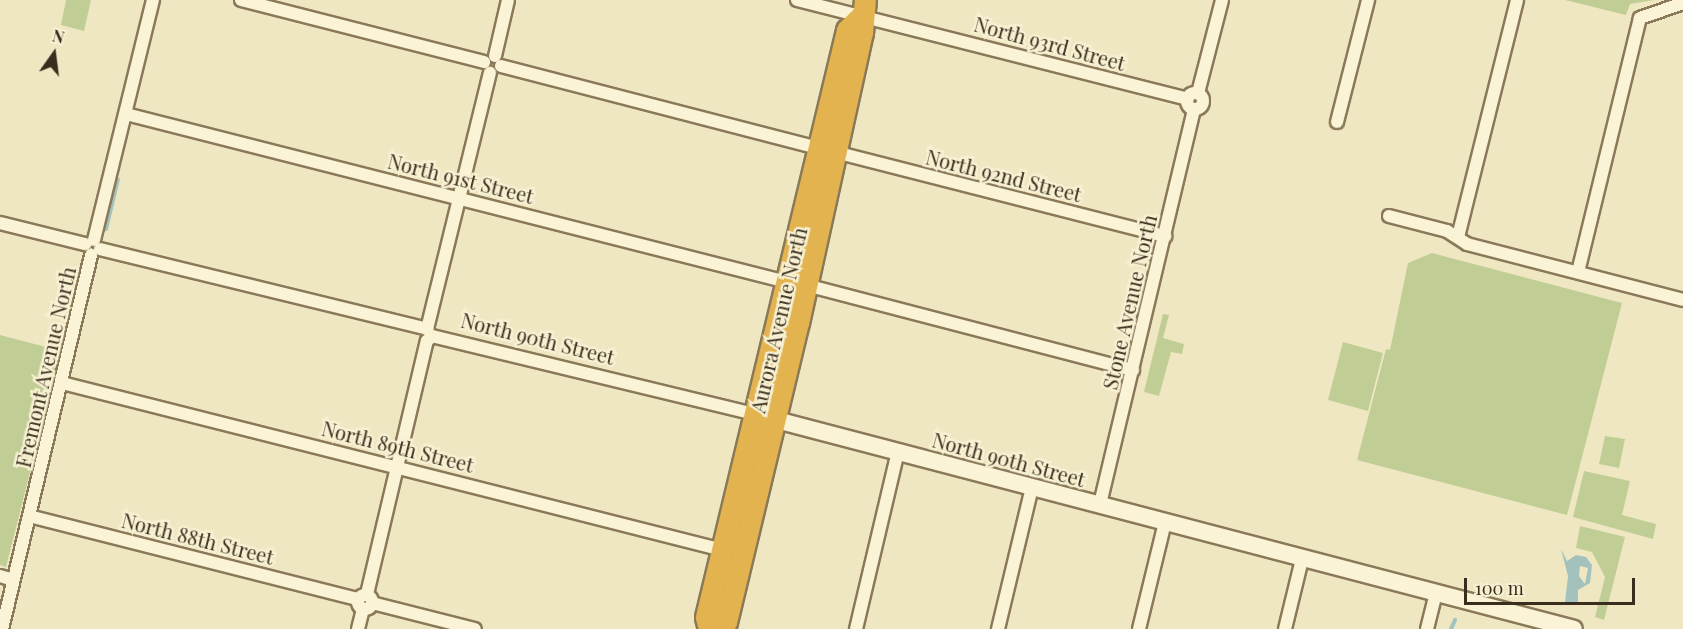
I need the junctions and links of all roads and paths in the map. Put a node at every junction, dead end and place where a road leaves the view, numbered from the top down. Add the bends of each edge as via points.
1 (153, 0) edge
2 (241, 0) edge
3 (508, 0) edge
4 (797, 0) edge
5 (1221, 0) edge
6 (1368, 0) edge
7 (1516, 0) edge
8 (1683, 3) edge
9 (863, 8) edge
10 (492, 64) junction
11 (1193, 100) junction
12 (126, 114) junction
13 (1337, 122) dead end
14 (827, 150) junction
15 (461, 199) junction
16 (806, 204) junction
17 (1389, 216) dead end
18 (0, 223) edge
19 (1165, 237) junction
20 (1458, 237) junction
21 (93, 247) junction
22 (813, 254) junction
23 (1578, 272) junction
24 (797, 283) junction
25 (1683, 300) edge
26 (429, 332) junction
27 (1133, 370) junction
28 (62, 383) junction
29 (765, 417) junction
30 (898, 451) junction
31 (399, 466) junction
32 (1032, 487) junction
33 (1100, 504) junction
34 (28, 516) junction
35 (1165, 522) junction
36 (723, 550) junction
37 (1302, 559) junction
38 (0, 576) edge
39 (13, 580) junction
40 (1436, 593) junction
41 (365, 601) junction
42 (2, 629) edge
43 (358, 629) edge
44 (475, 629) edge
45 (709, 629) edge
46 (720, 629) edge
47 (856, 629) edge
48 (998, 629) edge
49 (1139, 629) edge
50 (1285, 629) edge
51 (1427, 629) edge
52 (1574, 629) edge

1 - 12 street, Fremont Avenue North
2 - 10 street, North 92nd Street
3 - 10 street
4 - 9 street, North 93rd Street
5 - 11 street, Stone Avenue North
6 - 13 street
7 - 20 street
8 - 23 street via 1640,18
9 - 11 street, North 93rd Street
9 - 14 highway, Aurora Avenue North via 862,33
10 - 14 street, North 92nd Street
10 - 15 street
11 - 19 street, Stone Avenue North
12 - 15 street, North 91st Street
12 - 21 street, Fremont Avenue North
14 - 16 highway, Aurora Avenue North
14 - 19 street, North 92nd Street
14 - 22 highway, Aurora Avenue North
15 - 24 street, North 91st Street
15 - 26 street
16 - 22 highway via 812,218 807,247
16 - 24 highway, Aurora Avenue North
17 - 20 street
18 - 21 street, North 90th Street
19 - 27 street, Stone Avenue North
20 - 23 street via 1467,244
21 - 26 street, North 90th Street
21 - 28 street, Fremont Avenue North
22 - 24 highway, Aurora Avenue North
23 - 25 street
24 - 27 street, North 91st Street
24 - 29 highway, Aurora Avenue North
26 - 29 street, North 90th Street
26 - 31 street
27 - 33 street, Stone Avenue North
28 - 31 street, North 89th Street
28 - 34 street, Fremont Avenue North
29 - 30 street, North 90th Street
29 - 36 highway, Aurora Avenue North
29 - 46 highway, Aurora Avenue North via 726,622
30 - 32 street, North 90th Street
30 - 47 street
31 - 36 street, North 89th Street
31 - 41 street
32 - 33 street, North 90th Street
32 - 48 street
33 - 35 street, North 90th Street
34 - 39 street, Fremont Avenue North
34 - 41 street, North 88th Street
35 - 37 street, North 90th Street
35 - 49 street
36 - 45 highway, Aurora Avenue North via 706,617
37 - 40 street, North 90th Street
37 - 50 street
38 - 39 street
39 - 42 street, Fremont Avenue North
40 - 51 street
40 - 52 street, North 90th Street
41 - 43 street
41 - 44 street, North 88th Street

